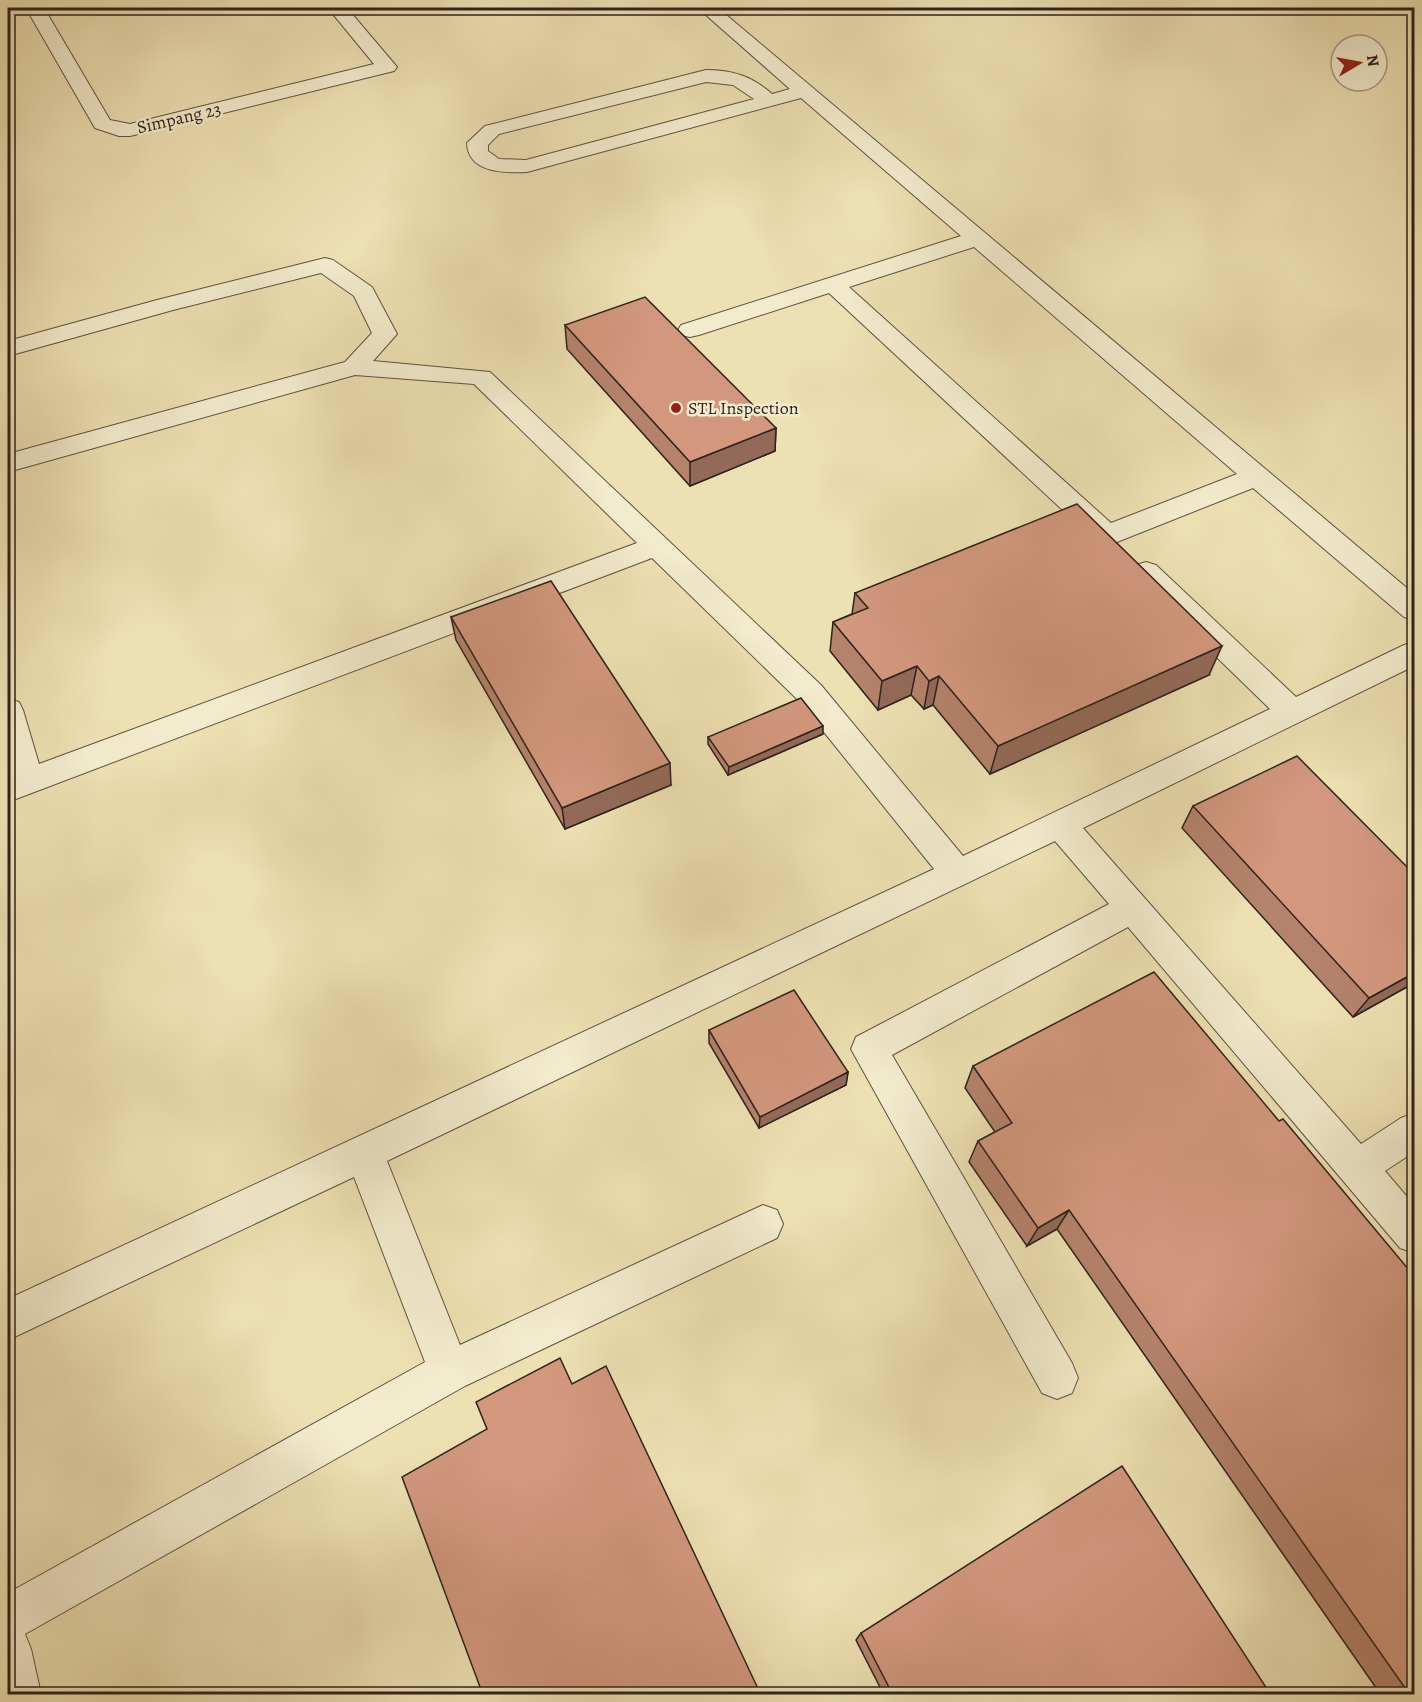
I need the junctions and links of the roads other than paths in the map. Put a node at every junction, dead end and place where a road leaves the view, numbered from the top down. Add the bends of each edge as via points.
1 (35, 8) edge
2 (337, 8) edge
3 (707, 8) edge
4 (805, 91) junction
5 (768, 101) junction
6 (979, 238) junction
7 (832, 284) junction
8 (690, 330) dead end
9 (8, 349) edge
10 (354, 367) junction
11 (8, 463) edge
12 (1257, 476) junction
13 (1107, 535) junction
14 (656, 546) junction
15 (1414, 610) edge
16 (1414, 653) edge
17 (8, 710) edge
18 (1292, 712) junction
19 (18, 785) edge
20 (1060, 824) junction
21 (957, 873) junction
22 (1133, 908) junction
23 (1414, 1131) edge
24 (364, 1152) junction
25 (1358, 1168) junction
26 (763, 1224) dead end
27 (1414, 1234) edge
28 (8, 1320) edge
29 (450, 1371) junction
30 (1057, 1377) dead end
31 (8, 1618) edge
32 (8, 1649) edge
33 (17, 1695) edge

1 - 2 street, Simpang 23 via 102,124 119,130 142,129 387,67
3 - 4 street
4 - 5 street
4 - 6 street
5 - 5 street via 527,166 488,162 477,150 477,143 492,130 706,76 746,81
6 - 7 street
6 - 12 street
7 - 8 street
7 - 13 street
9 - 10 street via 325,265 364,292 385,334
10 - 11 street
10 - 14 street via 481,377
12 - 13 street
12 - 15 street
13 - 18 street
14 - 19 street
14 - 21 street via 810,693
16 - 18 street
17 - 19 street
18 - 20 street
20 - 21 street
20 - 22 street
21 - 24 street
22 - 25 street
22 - 30 street via 869,1049
23 - 25 street
24 - 28 street
24 - 29 street
25 - 27 street
26 - 29 street
29 - 31 street
32 - 33 street

